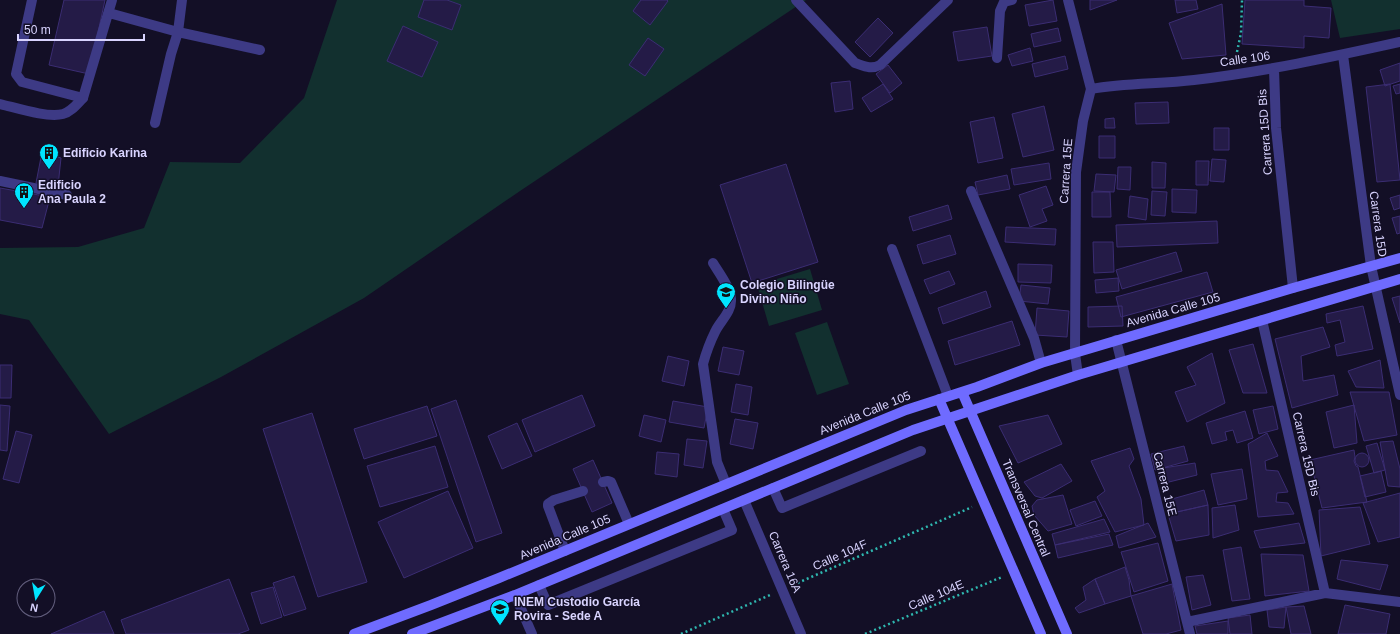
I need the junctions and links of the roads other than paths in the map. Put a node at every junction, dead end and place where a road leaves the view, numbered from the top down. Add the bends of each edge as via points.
1 (32, 0) edge
2 (112, 0) edge
3 (182, 0) edge
4 (796, 0) edge
5 (948, 0) edge
6 (1012, 0) edge
7 (1068, 0) edge
8 (109, 13) junction
9 (178, 32) junction
10 (1400, 42) edge
11 (260, 50) dead end
12 (1343, 55) junction
13 (997, 58) dead end
14 (1274, 68) junction
15 (1091, 89) junction
16 (83, 98) junction
17 (0, 104) edge
18 (155, 123) dead end
19 (0, 181) edge
20 (972, 190) dead end
21 (67, 195) dead end
22 (892, 249) dead end
23 (1400, 258) edge
24 (713, 263) dead end
25 (1371, 266) junction
26 (1400, 279) edge
27 (1375, 286) junction
28 (1292, 288) junction
29 (1262, 320) junction
30 (1116, 340) junction
31 (1075, 354) junction
32 (1041, 363) junction
33 (1121, 363) junction
34 (1078, 375) junction
35 (962, 392) junction
36 (1400, 395) edge
37 (944, 398) junction
38 (970, 411) junction
39 (947, 418) junction
40 (921, 451) dead end
41 (603, 482) dead end
42 (726, 484) junction
43 (773, 488) junction
44 (583, 491) dead end
45 (744, 500) junction
46 (723, 509) junction
47 (629, 524) junction
48 (565, 550) junction
49 (539, 585) junction
50 (1325, 593) junction
51 (516, 595) junction
52 (1400, 602) edge
53 (1187, 622) junction
54 (354, 634) edge
55 (412, 634) edge
56 (532, 634) edge
57 (802, 634) edge
58 (1041, 634) edge
59 (1067, 634) edge
60 (1190, 634) edge

1 - 16 street via 16,74 22,82
2 - 8 street
3 - 9 street
4 - 5 street via 855,63 875,68
6 - 13 street via 1004,2 1001,6
7 - 15 street
8 - 9 street
8 - 16 street
9 - 11 street
9 - 18 street
10 - 12 street, Calle 106
12 - 14 street, Calle 106
12 - 25 street, Carrera 15D
14 - 15 street, Calle 106 via 1193,80
14 - 28 street, Carrera 15D Bis via 1276,128
15 - 31 street, Carrera 15E via 1076,172
16 - 17 street via 72,110 63,114 44,114
19 - 21 street
20 - 32 street via 1034,338
22 - 37 street
23 - 25 main road, Avenida Calle 105
24 - 42 street via 725,281 731,299 728,312 716,331 704,364 717,462
25 - 27 street, Carrera 15D
25 - 28 main road, Avenida Calle 105
26 - 27 main road
27 - 29 main road
27 - 36 street, Carrera 15D
28 - 30 main road, Avenida Calle 105
29 - 33 main road
29 - 50 street, Carrera 15D Bis
30 - 31 main road, Avenida Calle 105
30 - 33 street, Carrera 15E
31 - 32 main road, Avenida Calle 105
31 - 34 street, Carrera 15E
32 - 35 main road, Avenida Calle 105
33 - 34 main road
33 - 53 street, Carrera 15E
34 - 38 main road
35 - 37 main road, Avenida Calle 105
35 - 38 main road, Transversal Central
37 - 39 main road
37 - 42 main road, Avenida Calle 105 via 891,415
38 - 39 main road
38 - 59 main road, Transversal Central
39 - 43 main road
39 - 58 main road
40 - 43 street via 782,508
41 - 47 street via 611,482
42 - 47 main road, Avenida Calle 105
43 - 45 main road
44 - 48 street via 548,504
45 - 46 main road
45 - 57 street, Carrera 16A
46 - 49 main road
46 - 49 street via 732,530 548,605
47 - 48 main road, Avenida Calle 105
48 - 54 main road, Avenida Calle 105
49 - 51 main road
50 - 52 street
50 - 53 street
51 - 55 main road
51 - 56 street
53 - 60 street, Carrera 15E

